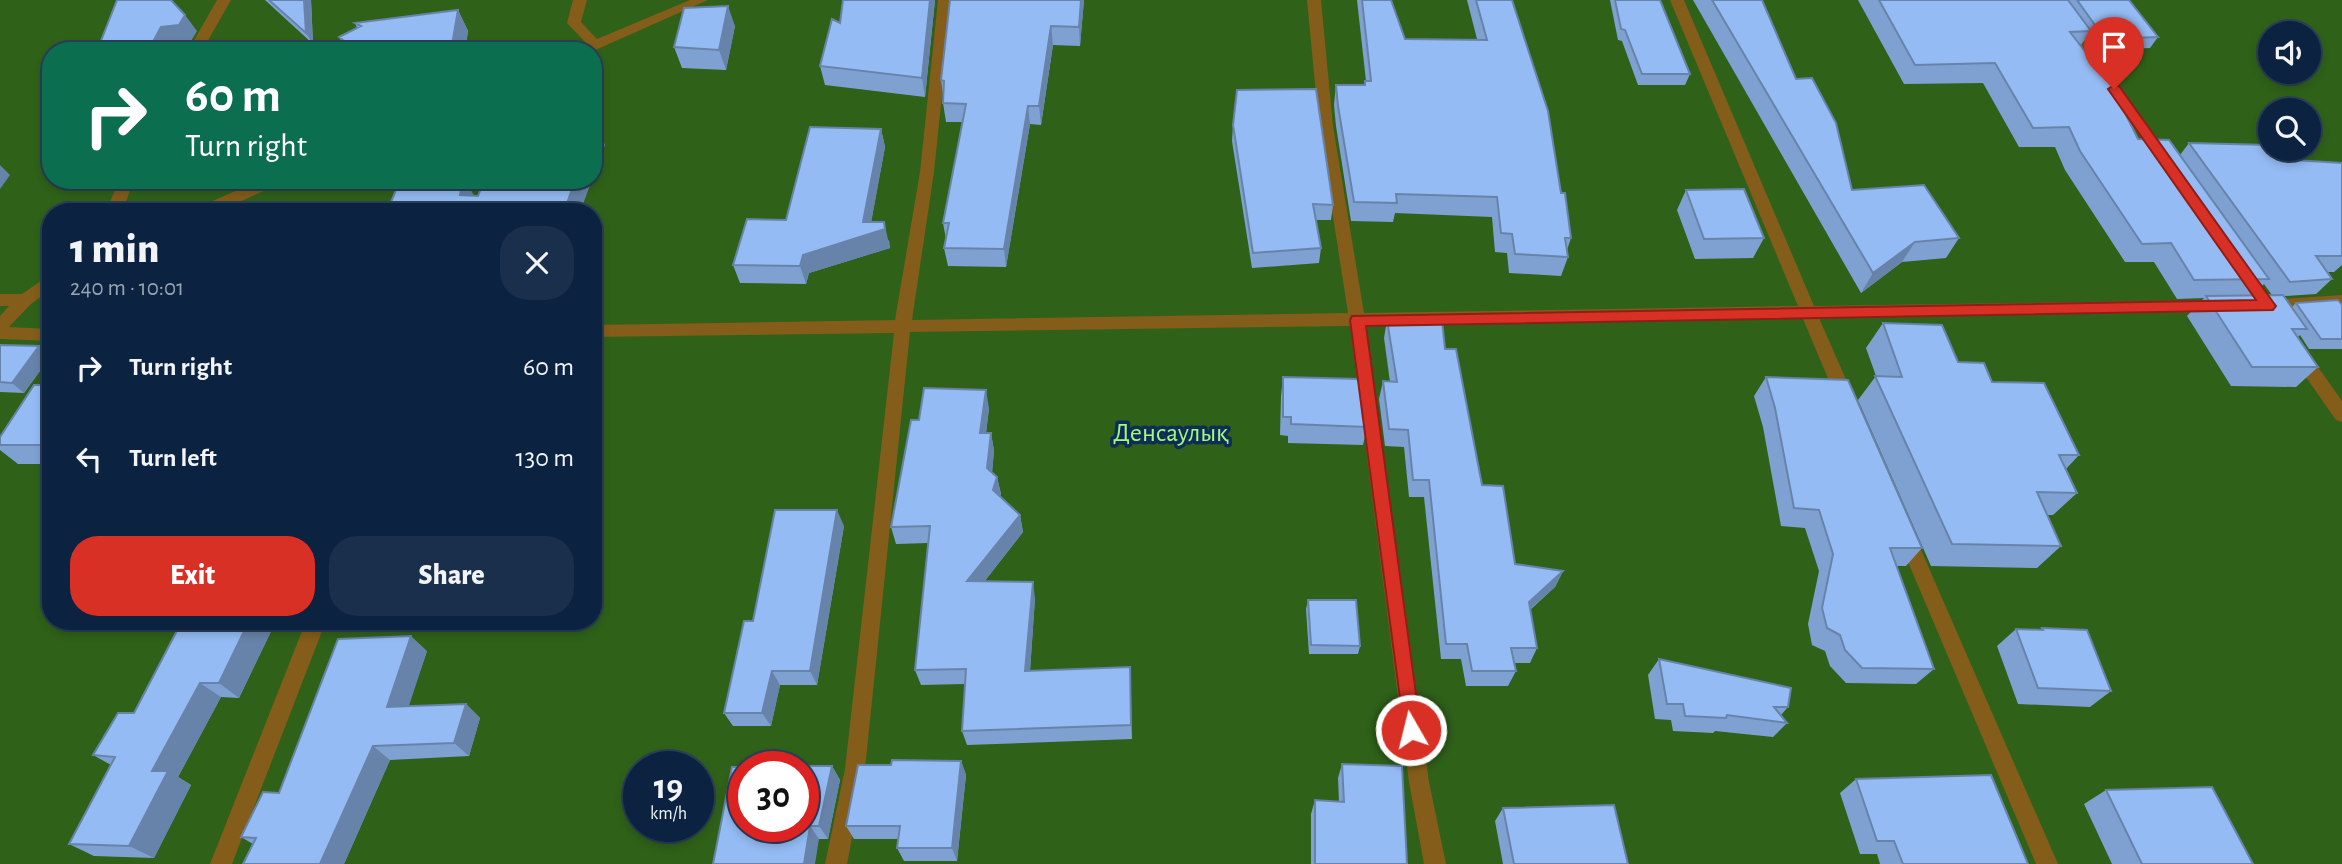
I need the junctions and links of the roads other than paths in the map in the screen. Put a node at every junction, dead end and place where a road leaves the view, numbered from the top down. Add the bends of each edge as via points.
1 (224, 0) edge
2 (580, 0) edge
3 (701, 0) edge
4 (945, 0) edge
5 (1314, 0) edge
6 (1677, 0) edge
7 (2052, 0) edge
8 (200, 42) edge
9 (592, 42) edge
10 (602, 42) edge
11 (2169, 167) edge
12 (254, 189) edge
13 (222, 203) edge
14 (42, 287) edge
15 (0, 300) edge
16 (25, 300) junction
17 (2342, 301) edge
18 (1808, 312) junction
19 (1357, 320) junction
20 (0, 326) edge
21 (904, 327) junction
22 (602, 331) edge
23 (0, 333) edge
24 (42, 335) edge
25 (2290, 340) edge
26 (2342, 415) edge
27 (1857, 425) edge
28 (1900, 525) edge
29 (312, 630) edge
30 (221, 864) edge
31 (836, 864) edge
32 (1435, 864) edge
33 (2047, 864) edge

1 - 8 street
2 - 9 street via 574,23
3 - 10 street
4 - 21 street via 927,172
5 - 19 street via 1326,126
6 - 18 street
7 - 11 street
12 - 13 street
14 - 16 street
15 - 16 street
16 - 20 street
17 - 18 street
18 - 19 street
18 - 27 street
19 - 21 street
19 - 32 street via 1419,782
21 - 22 street
21 - 31 street via 855,769
23 - 24 street
25 - 26 street
28 - 33 street
29 - 30 street

